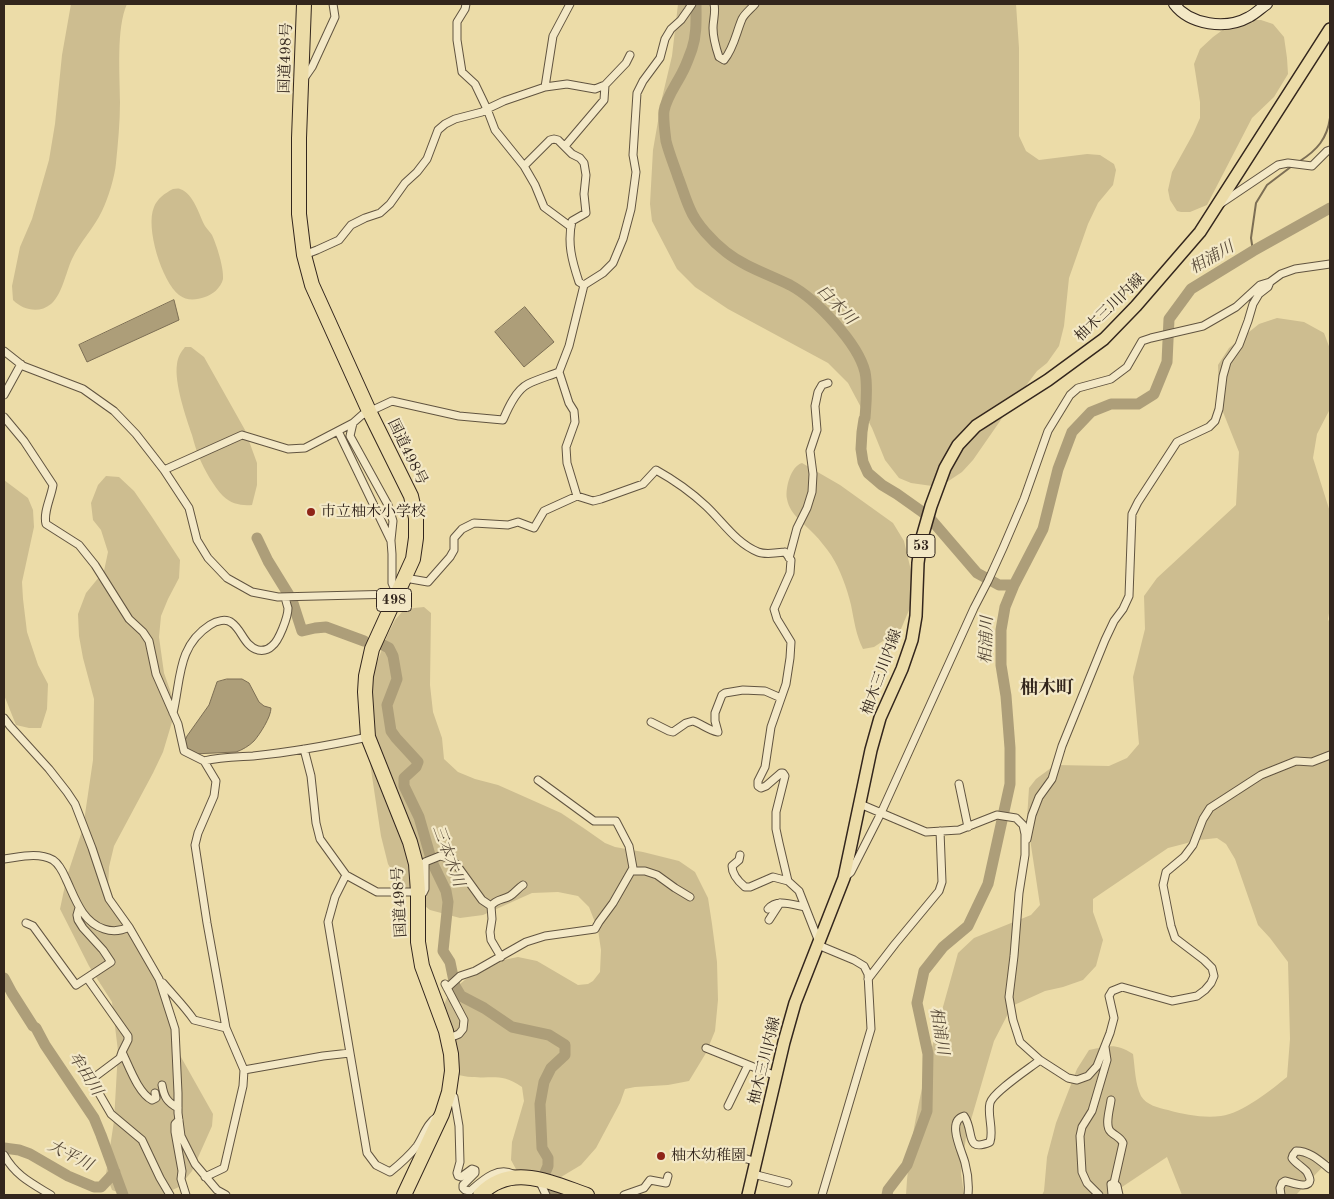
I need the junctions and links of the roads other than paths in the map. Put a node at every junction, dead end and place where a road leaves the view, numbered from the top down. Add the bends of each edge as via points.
1 (304, 4) edge
2 (333, 4) edge
3 (466, 4) edge
4 (570, 4) edge
5 (692, 4) edge
6 (714, 4) edge
7 (756, 4) edge
8 (1174, 4) edge
9 (1267, 4) edge
10 (1330, 28) edge
11 (630, 55) dead end
12 (302, 82) junction
13 (605, 85) junction
14 (545, 87) junction
15 (487, 109) junction
16 (565, 146) junction
17 (1330, 150) edge
18 (524, 166) junction
19 (1216, 207) junction
20 (571, 227) junction
21 (304, 254) junction
22 (1330, 264) edge
23 (1270, 282) junction
24 (584, 285) junction
25 (4, 351) edge
26 (21, 364) junction
27 (560, 372) junction
28 (828, 383) dead end
29 (4, 395) edge
30 (369, 412) junction
31 (4, 417) edge
32 (353, 423) junction
33 (338, 431) junction
34 (164, 470) junction
35 (577, 496) junction
36 (391, 541) junction
37 (789, 558) junction
38 (405, 578) junction
39 (397, 594) junction
40 (285, 597) junction
41 (781, 698) junction
42 (173, 713) junction
43 (4, 718) edge
44 (651, 722) dead end
45 (368, 737) junction
46 (304, 748) junction
47 (1330, 755) edge
48 (204, 761) junction
49 (538, 780) dead end
50 (959, 784) dead end
51 (860, 804) junction
52 (881, 813) junction
53 (968, 826) junction
54 (940, 831) junction
55 (1025, 845) junction
56 (740, 855) dead end
57 (4, 860) edge
58 (632, 871) junction
59 (346, 874) junction
60 (844, 878) junction
61 (788, 881) junction
62 (523, 885) dead end
63 (418, 894) junction
64 (690, 897) dead end
65 (780, 903) junction
66 (490, 906) junction
67 (805, 907) junction
68 (79, 908) junction
69 (768, 909) dead end
70 (769, 920) dead end
71 (26, 923) dead end
72 (130, 927) junction
73 (819, 943) junction
74 (501, 957) junction
75 (86, 978) junction
76 (160, 979) junction
77 (868, 980) junction
78 (226, 1028) junction
79 (447, 1039) junction
80 (1105, 1046) junction
81 (706, 1048) dead end
82 (122, 1052) junction
83 (350, 1053) junction
84 (1040, 1060) junction
85 (748, 1065) junction
86 (244, 1070) junction
87 (776, 1076) junction
88 (162, 1085) dead end
89 (449, 1092) junction
90 (156, 1093) dead end
91 (1112, 1100) dead end
92 (728, 1106) dead end
93 (178, 1108) junction
94 (442, 1114) junction
95 (179, 1120) junction
96 (724, 1152) dead end
97 (4, 1155) edge
98 (757, 1162) junction
99 (1330, 1169) edge
100 (753, 1174) junction
101 (668, 1176) dead end
102 (205, 1177) junction
103 (516, 1178) junction
104 (539, 1179) junction
105 (788, 1183) dead end
106 (1114, 1183) junction
107 (51, 1195) edge
108 (170, 1195) edge
109 (186, 1195) edge
110 (226, 1195) edge
111 (404, 1195) edge
112 (480, 1195) edge
113 (546, 1195) edge
114 (587, 1195) edge
115 (624, 1195) edge
116 (748, 1195) edge
117 (822, 1195) edge
118 (968, 1195) edge
119 (1099, 1195) edge
120 (1112, 1195) edge
121 (1119, 1195) edge
122 (1280, 1195) edge

1 - 12 highway, 国道498号 / 498
2 - 12 street via 335,17
3 - 15 street via 458,22 462,72 475,84
4 - 14 street via 553,36
5 - 24 street via 671,29 660,58 637,93 633,155 636,172 623,239 613,263
6 - 7 street via 715,46 719,57 724,60 743,16
8 - 9 street via 1190,17 1217,25 1248,18
10 - 19 main road, 柚木三川内線 / 53
11 - 13 street
12 - 21 highway, 国道498号 / 498 via 299,214
13 - 14 street via 596,89 567,84
13 - 16 street via 604,100
14 - 15 street
15 - 18 street via 495,130
15 - 21 street via 455,119 438,130 427,159 380,213 351,225 339,240
16 - 18 street via 558,140 550,140
16 - 20 street via 584,162 586,175 586,213 572,221
17 - 19 street via 1312,166 1278,165
18 - 20 street via 544,206
19 - 51 main road, 柚木三川内線 / 53 via 1176,262 1104,339 976,426 958,445 945,468 921,541 912,640 880,718
20 - 24 street via 572,261 579,282
21 - 30 highway, 国道498号 / 498 via 312,285
22 - 23 street via 1295,269
23 - 52 street via 1260,285 1236,307 1203,326 1142,341 1127,367 1111,379 1078,388 1070,395 1048,431 1003,548
23 - 55 street via 1253,304 1239,345 1227,362 1215,421 1210,427 1177,442 1132,514 1129,596 1105,640 1052,778 1039,797
24 - 27 street
25 - 26 street
26 - 29 street
26 - 34 street via 83,389 114,411
27 - 30 street via 527,384 509,406 503,420 459,416 392,401
27 - 35 street via 574,410 575,422 566,447 567,463
28 - 37 street via 822,384 814,406 817,430 810,451 812,492
30 - 32 street
30 - 38 highway, 国道498号 / 498 via 411,496 416,518 413,559
31 - 42 street via 53,485 46,524 79,545 129,619 143,632 149,641 156,674
32 - 33 street
32 - 36 street via 350,436 388,505 393,522
33 - 34 street via 305,448 296,449 242,435
33 - 36 street
34 - 40 street via 189,508 197,540 208,558 227,578 252,592
35 - 37 street via 593,501 601,499 643,484 656,470 705,505 734,537 746,545 760,553 785,552
35 - 38 street via 544,511 534,528 518,522 508,526 474,523 454,538 450,557 428,582
36 - 39 street via 392,583
37 - 41 street via 790,573 774,609 791,642
38 - 39 highway, 国道498号 / 498
39 - 40 street
39 - 45 highway, 国道498号 / 498 via 372,649 366,676
40 - 42 street via 288,610 283,628 273,646 265,650 251,647 226,620 215,622 195,639 182,662
41 - 44 street via 765,691 725,693 715,713 718,732 693,721 673,732
41 - 61 street via 758,786 766,786 780,773 785,776 776,812 776,829
42 - 48 street via 184,751
43 - 72 street via 68,792 92,848 109,900
45 - 46 street
45 - 63 highway, 国道498号 / 498 via 410,842 416,864
46 - 48 street
46 - 59 street via 320,839
47 - 80 street via 1312,762 1296,761 1261,775 1210,808 1194,845 1166,872 1164,885 1175,938 1212,968 1214,976 1211,983 1197,996 1172,1001 1122,987 1112,991 1109,996 1114,1018
48 - 78 street via 216,780 214,796 195,845
49 - 58 street via 594,820 616,821 629,846
50 - 53 street
51 - 52 street
51 - 60 main road, 柚木三川内線 / 53
52 - 54 street via 926,832
52 - 60 street via 851,872
53 - 54 street
53 - 55 street via 997,816 1016,818 1024,825
54 - 77 street via 942,882 939,890
55 - 84 street via 1009,997 1020,1042
56 - 61 street via 732,869 745,887 773,877
57 - 68 street via 43,856 54,861 62,870
58 - 64 street via 657,875
58 - 74 street via 595,929 545,936 526,942
59 - 63 street via 377,892
59 - 83 street via 328,922
60 - 73 main road, 柚木三川内線 / 53
61 - 67 street via 799,891
62 - 66 street
63 - 66 street via 425,890 425,862 440,856 456,864
63 - 79 highway, 国道498号 / 498 via 418,942 422,966
65 - 67 street
65 - 69 street via 774,903
65 - 70 street
66 - 74 street via 491,940
67 - 73 street
68 - 72 street via 96,926 108,931
68 - 75 street via 78,920 110,962
71 - 75 street via 33,926 76,985
72 - 76 street
73 - 77 street via 864,966
73 - 87 main road, 柚木三川内線 / 53 via 795,1002
74 - 79 street via 460,976 447,986 464,1020 459,1034
75 - 82 street via 128,1036
76 - 78 street via 194,1020
76 - 93 street via 175,1029
77 - 117 street via 871,1029
78 - 86 street
79 - 89 highway, 国道498号 / 498 via 452,1071
80 - 84 street via 1098,1066 1088,1076 1077,1080 1068,1078
80 - 119 street via 1107,1060 1092,1111 1080,1136 1082,1172 1087,1183
81 - 85 street
82 - 90 street via 146,1097 152,1100
82 - 108 street via 120,1058 92,1079 93,1083 111,1114 142,1140
83 - 86 street
83 - 94 street via 367,1153 376,1165 390,1172 416,1147 432,1120
84 - 118 street via 994,1095 990,1104 990,1142 976,1146 964,1116 957,1120 956,1134 965,1161
85 - 87 street
85 - 92 street
86 - 102 street via 224,1168
87 - 98 main road, 柚木三川内線 / 53
88 - 93 street via 165,1098
89 - 94 highway, 国道498号 / 498
89 - 103 street via 454,1097 459,1126 458,1176 475,1170 463,1188 470,1191 499,1172 511,1173
91 - 106 street via 1107,1127 1123,1143
93 - 95 street
94 - 111 highway, 国道498号 / 498
95 - 102 street via 189,1153
95 - 109 street via 175,1124 175,1132
96 - 98 street
97 - 107 street via 21,1177
98 - 100 main road, 柚木三川内線 / 53
99 - 122 street via 1317,1158 1296,1151 1292,1158 1307,1172 1309,1182 1302,1185 1285,1181
100 - 105 street
100 - 116 main road, 柚木三川内線 / 53
101 - 115 street via 666,1183 650,1180 644,1188
102 - 110 street
103 - 104 highway
103 - 112 highway via 495,1184
104 - 113 street
104 - 114 highway
106 - 120 street via 1111,1184
106 - 121 street

